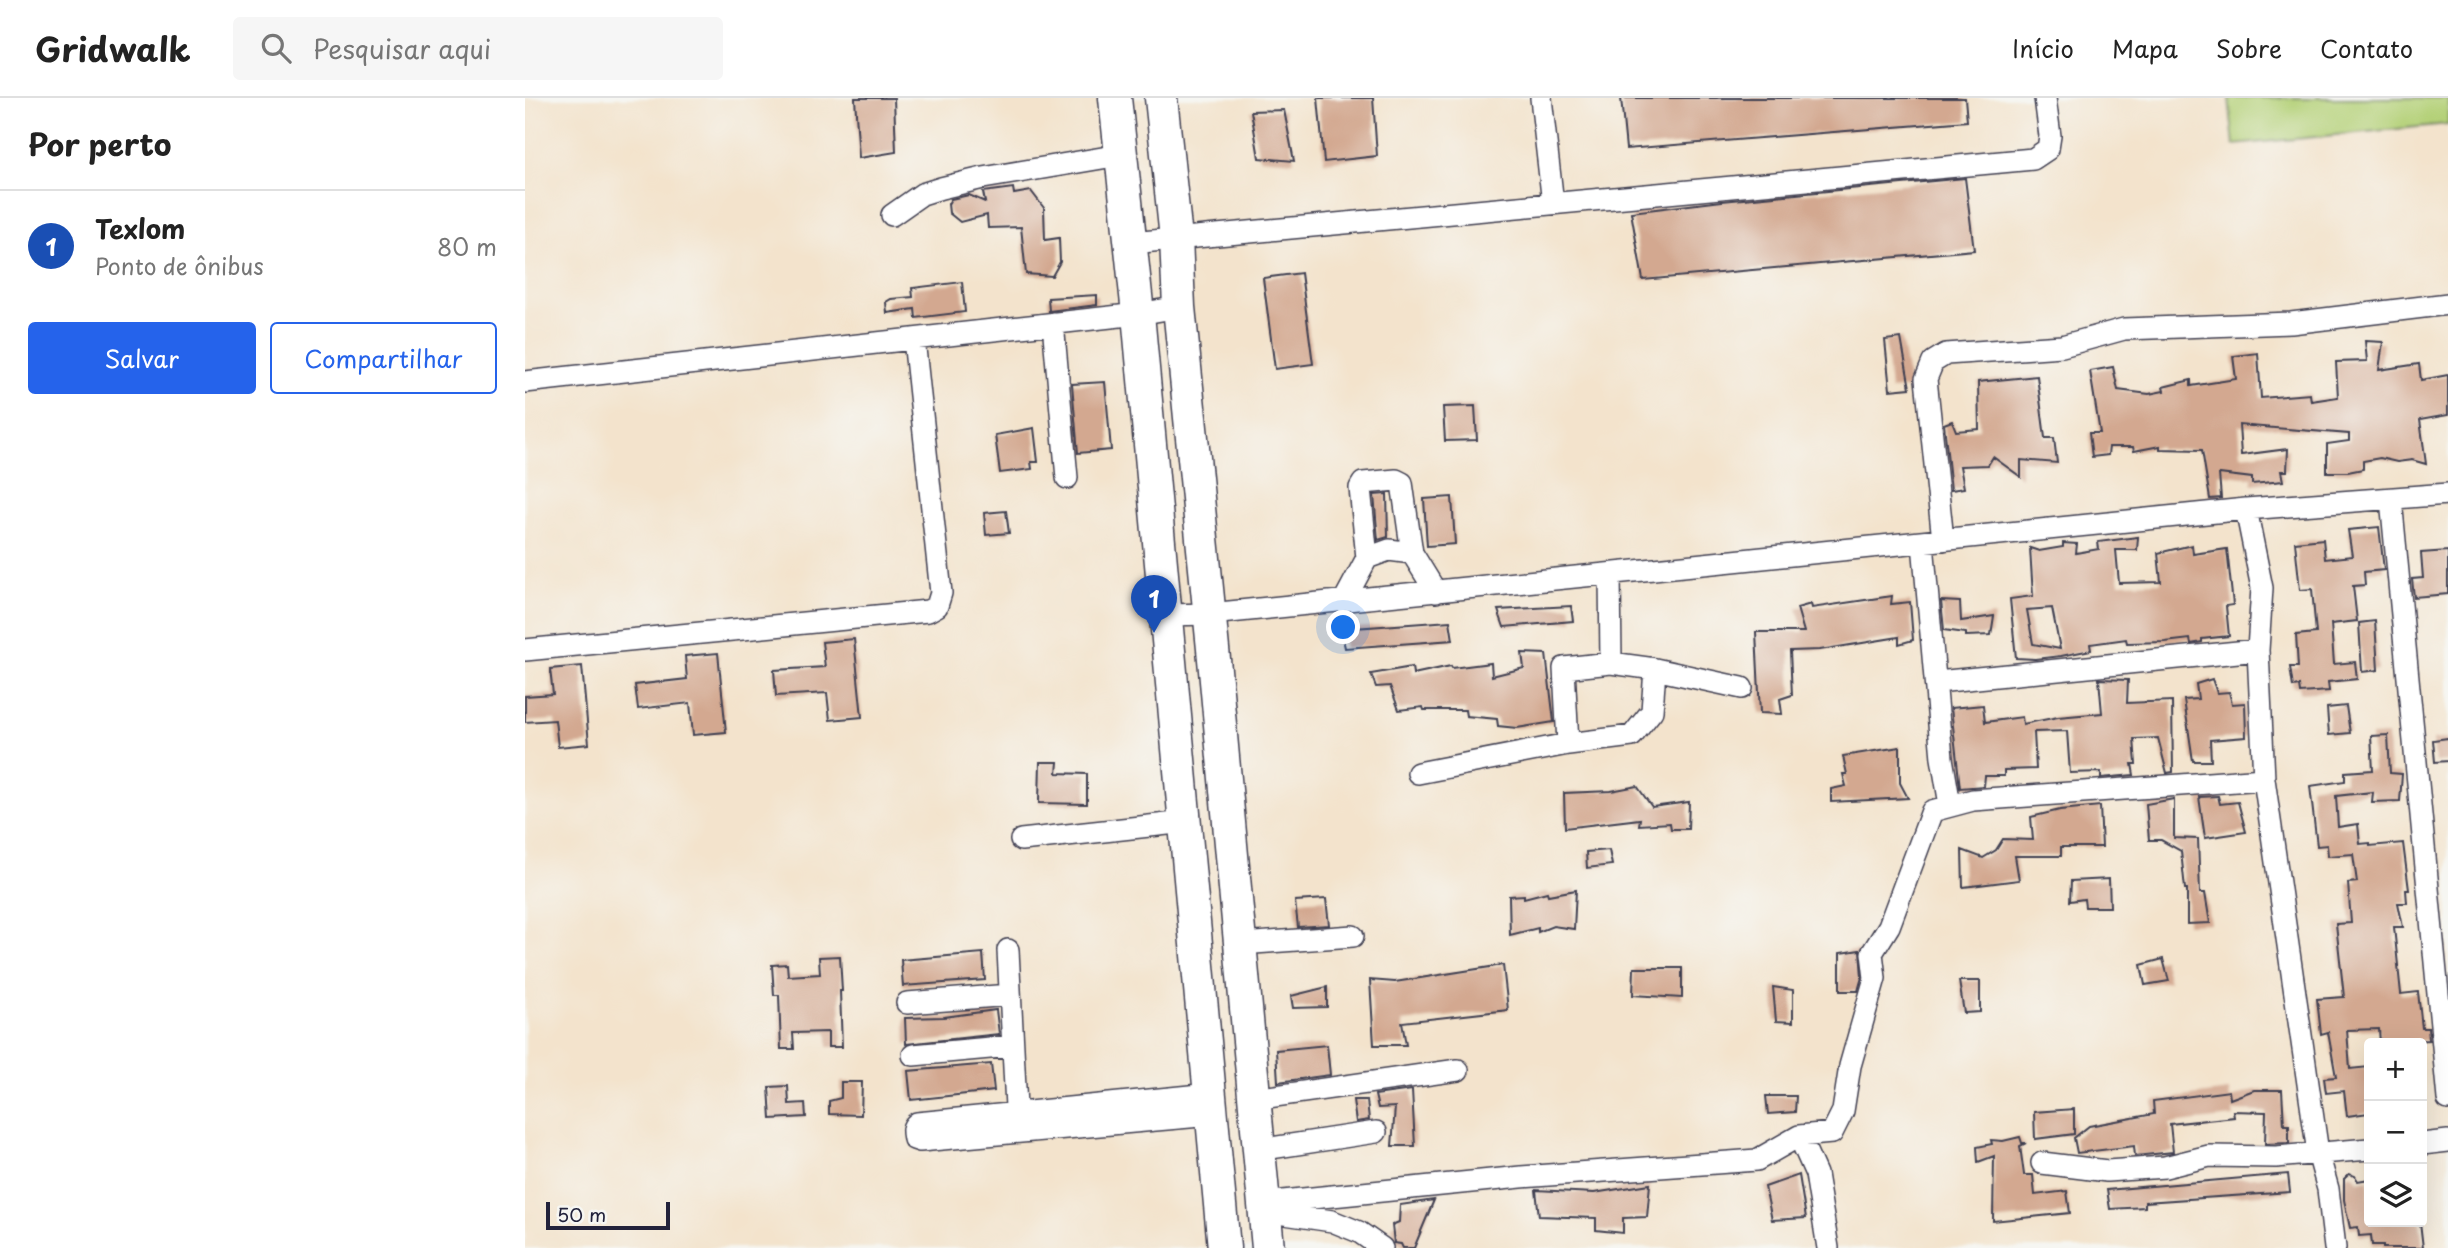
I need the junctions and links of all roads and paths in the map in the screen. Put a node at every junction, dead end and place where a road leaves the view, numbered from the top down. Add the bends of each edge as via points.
1 (1115, 98) edge
2 (1161, 98) edge
3 (1541, 98) edge
4 (2045, 98) edge
5 (1121, 155) junction
6 (1553, 204) junction
7 (892, 215) dead end
8 (1176, 238) junction
9 (1131, 243) junction
10 (2448, 304) edge
11 (1179, 307) junction
12 (1138, 314) junction
13 (1053, 323) junction
14 (914, 339) junction
15 (525, 382) edge
16 (1067, 478) dead end
17 (2448, 494) edge
18 (2391, 499) junction
19 (2246, 509) junction
20 (1933, 542) junction
21 (1412, 553) junction
22 (1367, 558) junction
23 (1610, 574) junction
24 (1436, 592) junction
25 (1344, 601) junction
26 (1210, 614) junction
27 (1166, 615) junction
28 (525, 650) edge
29 (2258, 650) junction
30 (1611, 663) junction
31 (1655, 669) junction
32 (1937, 682) junction
33 (1742, 688) dead end
34 (1568, 744) junction
35 (1418, 773) dead end
36 (2264, 779) junction
37 (1950, 805) junction
38 (1186, 822) junction
39 (1021, 840) dead end
40 (1353, 936) dead end
41 (1240, 944) junction
42 (1008, 950) dead end
43 (1010, 995) junction
44 (907, 1003) dead end
45 (1012, 1046) junction
46 (913, 1055) dead end
47 (1458, 1070) dead end
48 (1254, 1099) junction
49 (2448, 1099) edge
50 (1211, 1104) junction
51 (1376, 1132) dead end
52 (1799, 1136) junction
53 (2448, 1141) edge
54 (2427, 1143) edge
55 (2364, 1149) edge
56 (1258, 1150) junction
57 (2318, 1153) junction
58 (2042, 1163) dead end
59 (1263, 1207) junction
60 (1220, 1248) edge
61 (1268, 1248) edge
62 (1382, 1248) edge
63 (1828, 1248) edge
64 (2335, 1248) edge

1 - 5 highway
2 - 8 highway
3 - 6 street
4 - 6 street via 2048,149 2033,159
5 - 7 street via 941,188 922,194
5 - 9 highway
6 - 8 street
8 - 9 street
8 - 11 highway
9 - 12 highway
10 - 20 street via 2291,323 2124,329 2062,346 1946,354 1933,362 1926,379
11 - 12 street
11 - 26 highway
12 - 13 street
12 - 27 highway
13 - 14 street
13 - 16 street
14 - 15 street
14 - 28 street via 941,593 937,606 928,611
17 - 18 street
18 - 19 street
18 - 49 street
19 - 20 street
19 - 29 street via 2262,587
20 - 23 street
20 - 32 street
21 - 22 street via 1389,550
21 - 22 street via 1402,484 1396,480 1363,483
21 - 24 street
22 - 25 street
23 - 24 street
23 - 30 street
24 - 25 street
25 - 26 street
26 - 27 street
26 - 41 highway
27 - 38 highway
29 - 32 street
29 - 36 street
30 - 31 street
30 - 34 street via 1564,668
31 - 33 street
31 - 34 street via 1652,710 1632,736
32 - 37 street
34 - 35 street
36 - 37 street
36 - 57 street
37 - 52 street via 1931,811 1889,926 1872,953 1875,978 1850,1066 1843,1111 1832,1133
38 - 39 street
38 - 50 highway
40 - 41 street
41 - 48 highway
42 - 43 street
43 - 44 street
43 - 45 street
45 - 46 street
45 - 50 street via 1016,1123
47 - 48 street
48 - 56 highway
50 - 60 highway
51 - 56 street
52 - 59 street via 1757,1160 1521,1177
52 - 63 street via 1816,1174
53 - 54 street
55 - 57 street
56 - 59 highway
57 - 58 street via 2209,1156 2165,1167 2107,1171
57 - 64 street via 2328,1189
59 - 61 highway
59 - 62 street via 1332,1221

